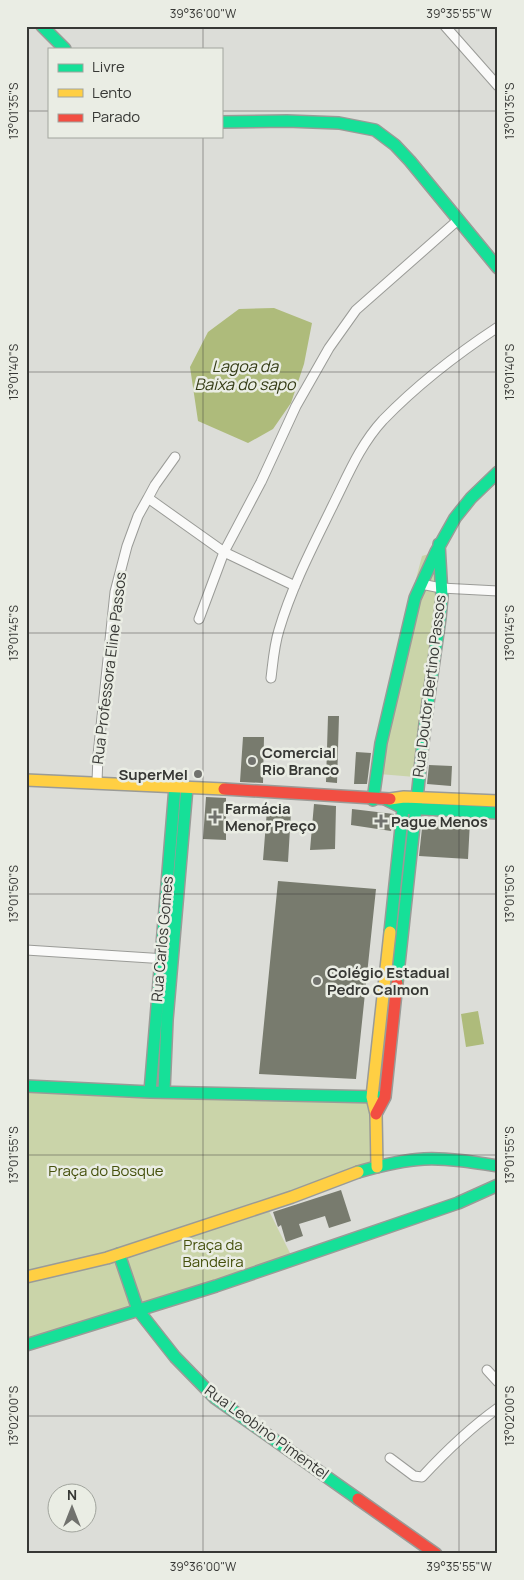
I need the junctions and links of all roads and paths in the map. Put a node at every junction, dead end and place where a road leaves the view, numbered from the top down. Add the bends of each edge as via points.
1 (42, 26) edge
2 (444, 26) edge
3 (63, 48) edge
4 (498, 86) edge
5 (222, 122) edge
6 (458, 220) junction
7 (498, 268) edge
8 (498, 327) edge
9 (175, 457) dead end
10 (498, 472) edge
11 (148, 498) junction
12 (439, 544) junction
13 (224, 552) junction
14 (421, 584) junction
15 (294, 586) junction
16 (441, 588) junction
17 (498, 591) edge
18 (199, 619) dead end
19 (271, 678) dead end
20 (26, 780) edge
21 (97, 782) junction
22 (175, 787) junction
23 (187, 787) junction
24 (373, 800) junction
25 (498, 801) edge
26 (404, 803) junction
27 (416, 804) junction
28 (498, 813) edge
29 (177, 829) junction
30 (26, 950) edge
31 (161, 958) junction
32 (173, 960) junction
33 (162, 1019) junction
34 (26, 1086) edge
35 (150, 1092) junction
36 (164, 1092) junction
37 (372, 1097) junction
38 (385, 1097) junction
39 (376, 1114) junction
40 (498, 1166) edge
41 (377, 1167) junction
42 (498, 1185) edge
43 (119, 1254) junction
44 (29, 1273) edge
45 (138, 1310) junction
46 (26, 1345) edge
47 (487, 1370) dead end
48 (498, 1382) edge
49 (498, 1408) edge
50 (390, 1458) dead end
51 (436, 1554) edge

1 - 3 street
2 - 4 street
5 - 6 street via 338,123 375,130 395,145
6 - 7 street
6 - 13 street via 356,310 329,348 296,406
8 - 15 street via 465,349 410,395 361,448
9 - 11 street, Rua Professora Eline Passos
10 - 12 street, Rua Doutor Bertino Passos via 462,508
11 - 13 street
11 - 21 street, Rua Professora Eline Passos via 127,546 115,592
12 - 14 street, Rua Doutor Bertino Passos
12 - 16 street, Rua Doutor Bertino Passos
13 - 15 street
13 - 18 street
14 - 16 street
14 - 24 street, Rua Doutor Bertino Passos via 392,689
15 - 19 street via 279,630
16 - 17 street
16 - 27 street, Rua Doutor Bertino Passos
20 - 21 street
21 - 22 street
22 - 23 street
22 - 29 street, Rua Carlos Gomes
23 - 24 street
23 - 29 street, Rua Carlos Gomes
24 - 26 street
25 - 27 street
26 - 27 street
26 - 37 street
27 - 28 street
27 - 38 street, Rua Doutor Bertino Passos
29 - 31 street, Rua Carlos Gomes
29 - 32 street, Rua Carlos Gomes
30 - 31 street
31 - 32 street
31 - 33 street, Rua Carlos Gomes
32 - 33 street, Rua Carlos Gomes
33 - 35 street, Rua Carlos Gomes
33 - 36 street, Rua Carlos Gomes
34 - 35 street
35 - 36 street
36 - 37 street
37 - 38 street
37 - 39 street
38 - 39 street
39 - 41 street
40 - 41 street via 461,1160 422,1159
41 - 43 street
42 - 45 street via 458,1203
43 - 44 street
43 - 45 street, Rua Leobino Pimentel
45 - 46 street
45 - 51 street, Rua Leobino Pimentel via 175,1357 215,1398
47 - 48 street
49 - 50 street via 455,1442 422,1477 414,1476

